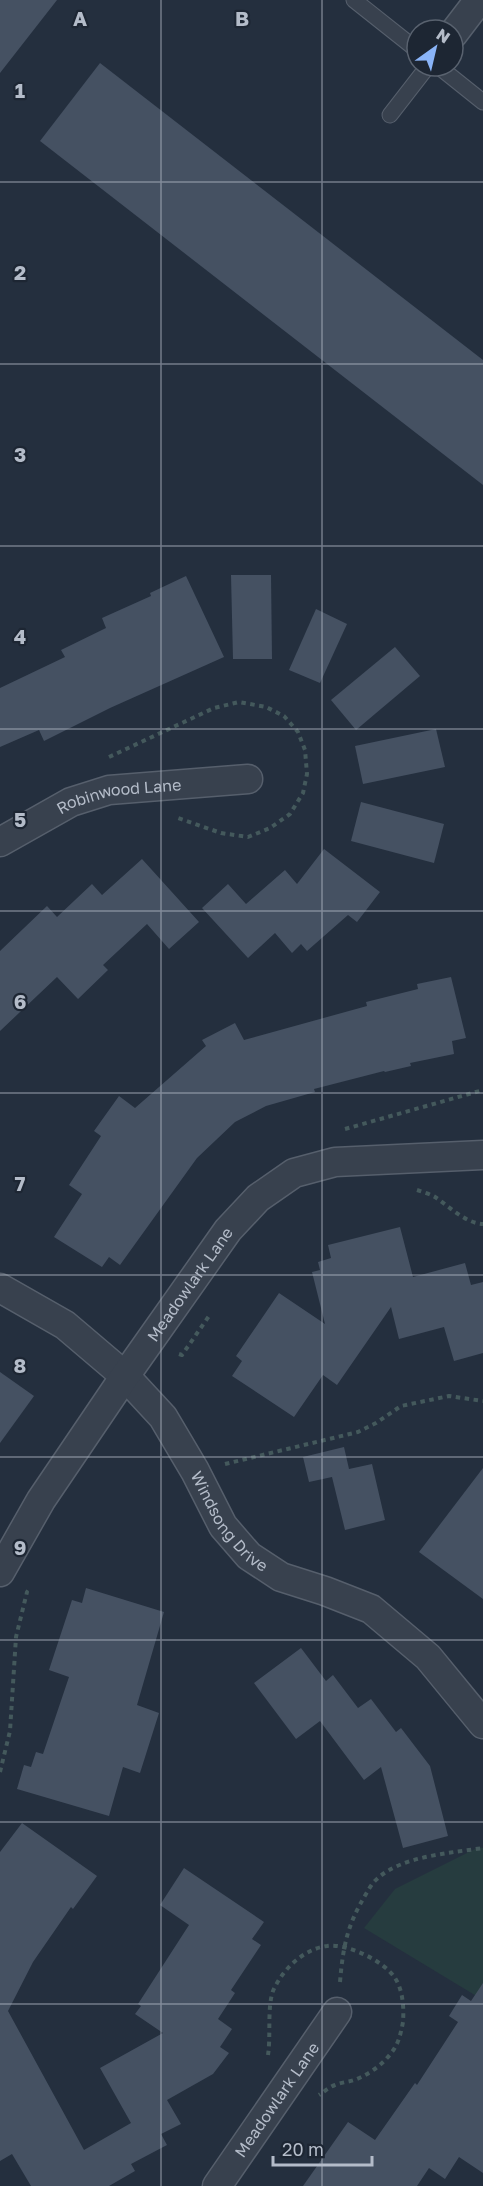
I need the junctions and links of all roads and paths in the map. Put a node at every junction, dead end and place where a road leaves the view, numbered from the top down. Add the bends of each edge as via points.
1 (354, 0) edge
2 (479, 0) edge
3 (465, 18) edge
4 (405, 40) edge
5 (419, 78) edge
6 (453, 78) edge
7 (483, 102) edge
8 (390, 115) dead end
9 (248, 779) dead end
10 (0, 842) edge
11 (483, 1155) edge
12 (410, 1188) dead end
13 (483, 1224) edge
14 (0, 1288) edge
15 (215, 1308) dead end
16 (148, 1344) junction
17 (125, 1377) junction
18 (483, 1401) edge
19 (195, 1471) junction
20 (9, 1580) edge
21 (483, 1724) edge
22 (0, 1772) edge
23 (483, 1848) edge
24 (337, 2012) joint
25 (217, 2186) edge

1 - 4 lane
2 - 3 street
5 - 8 lane
6 - 7 lane
9 - 10 street, Robinwood Lane via 109,790 71,802
11 - 16 street, Meadowlark Lane via 335,1162 294,1173 258,1198 228,1230
12 - 13 path via 434,1196 453,1211
14 - 17 street, Windsong Drive via 65,1325
15 - 16 path via 182,1355
16 - 17 street, Meadowlark Lane
17 - 19 street, Windsong Drive via 163,1417
17 - 20 street, Meadowlark Lane via 41,1500
18 - 19 path via 449,1396 401,1406 358,1432
19 - 21 street, Windsong Drive via 223,1526 249,1556 281,1577 371,1609 428,1657
20 - 22 path via 27,1592 16,1637 10,1731
23 - 24 path via 438,1854 395,1867 376,1879 353,1914 343,1948
24 - 25 street, Meadowlark Lane

